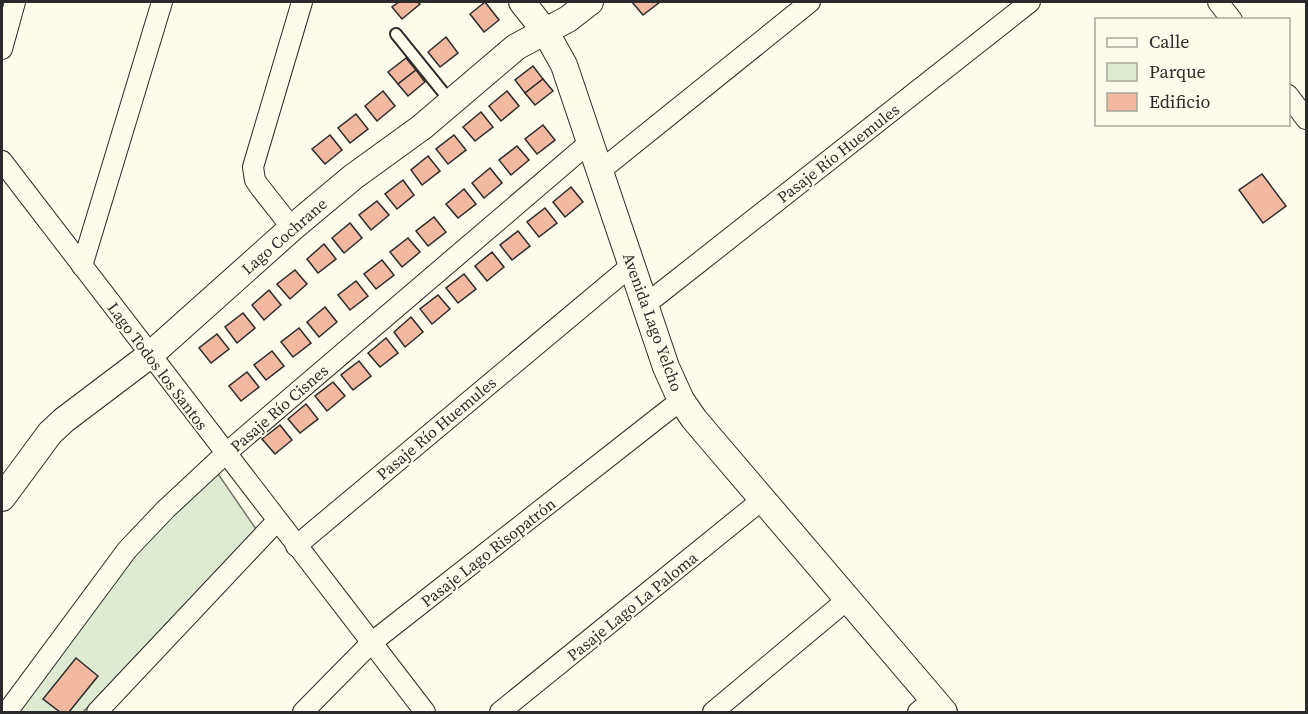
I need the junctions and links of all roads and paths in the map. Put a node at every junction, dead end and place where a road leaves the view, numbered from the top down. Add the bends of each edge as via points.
1 (15, 2) edge
2 (162, 2) edge
3 (302, 2) edge
4 (522, 2) edge
5 (590, 2) edge
6 (810, 2) edge
7 (1030, 2) edge
8 (1218, 2) edge
9 (1230, 18) edge
10 (545, 31) junction
11 (396, 34) dead end
12 (2, 49) edge
13 (1290, 98) edge
14 (452, 103) junction
15 (1306, 119) edge
16 (590, 142) junction
17 (2, 161) edge
18 (600, 171) junction
19 (292, 228) junction
20 (632, 265) junction
21 (82, 266) junction
22 (645, 305) junction
23 (150, 355) junction
24 (681, 400) junction
25 (225, 454) junction
26 (2, 498) edge
27 (762, 499) junction
28 (277, 521) junction
29 (296, 546) junction
30 (848, 599) junction
31 (372, 643) junction
32 (932, 708) edge
33 (7, 712) edge
34 (97, 712) edge
35 (303, 712) edge
36 (425, 712) edge
37 (500, 712) edge
38 (713, 712) edge

1 - 12 street
2 - 21 street
3 - 19 street via 253,167 255,180
4 - 10 street, Avenida Lago Yelcho
5 - 10 street, Lago Cochrane
6 - 18 street
7 - 22 street, Pasaje Río Huemules
8 - 9 street
10 - 14 street, Lago Cochrane via 516,47
10 - 16 street, Avenida Lago Yelcho via 564,65
11 - 14 lane
13 - 15 street
14 - 19 street, Lago Cochrane
16 - 18 street, Avenida Lago Yelcho
16 - 25 street, Pasaje Río Cisnes
17 - 21 street, Lago Todos los Santos
18 - 20 street, Avenida Lago Yelcho
19 - 23 street, Lago Cochrane
20 - 22 street, Avenida Lago Yelcho
20 - 29 street, Pasaje Río Huemules
21 - 23 street, Lago Todos los Santos
22 - 24 street, Avenida Lago Yelcho
23 - 25 street, Lago Todos los Santos
23 - 26 street, Lago Cochrane via 50,433
24 - 27 street, Avenida Lago Yelcho
24 - 31 street, Pasaje Lago Risopatrón
25 - 28 street, Lago Todos los Santos
25 - 33 street, Pasaje Río Cisnes via 127,550
27 - 30 street, Avenida Lago Yelcho
27 - 37 street, Pasaje Lago La Paloma
28 - 29 street, Lago Todos los Santos
28 - 34 street
29 - 31 street, Lago Todos los Santos
30 - 32 street, Avenida Lago Yelcho
30 - 38 street
31 - 35 street, Pasaje Lago Risopatrón
31 - 36 street, Lago Todos los Santos

